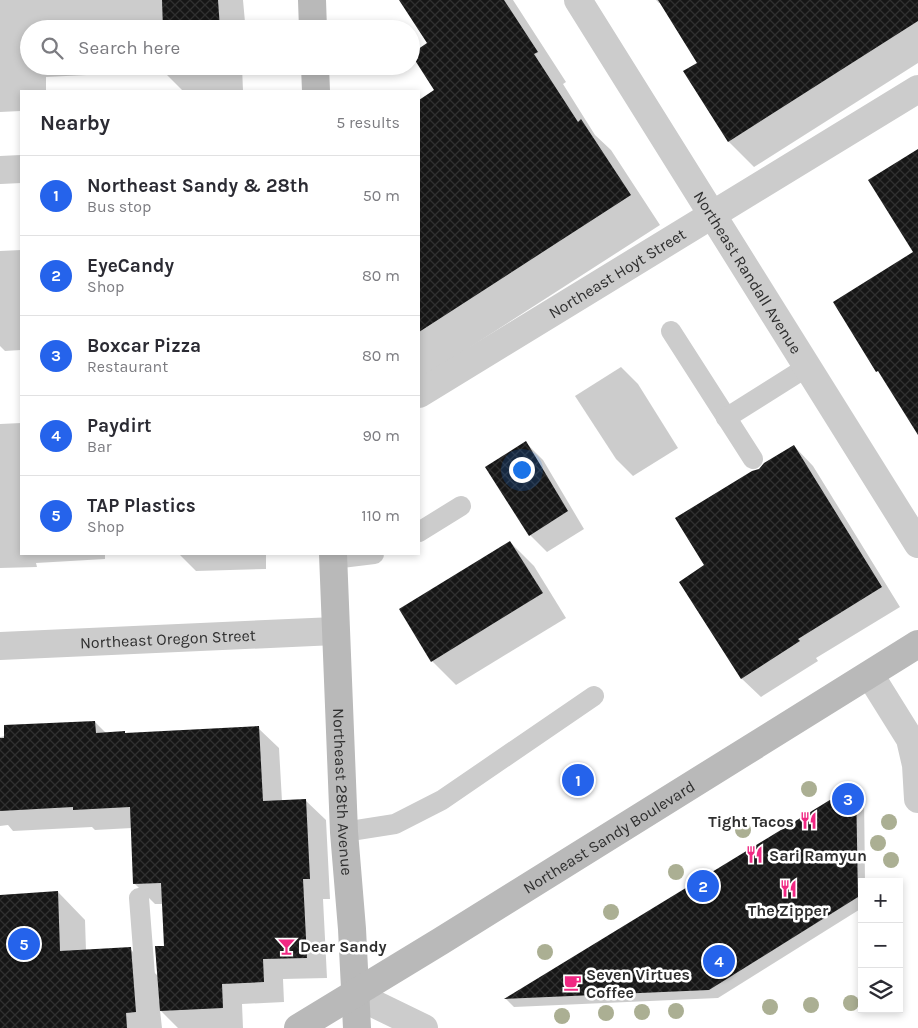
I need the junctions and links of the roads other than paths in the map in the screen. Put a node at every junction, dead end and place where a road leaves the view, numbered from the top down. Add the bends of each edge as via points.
1 (312, 0) edge
2 (578, 0) edge
3 (313, 20) edge
4 (315, 75) edge
5 (918, 89) edge
6 (316, 90) edge
7 (20, 169) edge
8 (0, 170) edge
9 (712, 215) junction
10 (671, 331) dead end
11 (807, 367) junction
12 (420, 393) edge
13 (726, 418) junction
14 (753, 459) dead end
15 (462, 506) dead end
16 (420, 531) edge
17 (918, 544) edge
18 (354, 555) edge
19 (333, 556) edge
20 (335, 631) junction
21 (918, 644) edge
22 (0, 646) edge
23 (870, 675) junction
24 (594, 696) dead end
25 (918, 799) edge
26 (344, 832) junction
27 (139, 898) dead end
28 (354, 994) junction
29 (150, 1028) edge
30 (298, 1028) edge
31 (357, 1028) edge
32 (424, 1028) edge

1 - 3 main road
2 - 9 street, Northeast Randall Avenue
4 - 6 main road
5 - 9 street, Northeast Hoyt Street
7 - 8 street
9 - 11 street, Northeast Randall Avenue
9 - 12 street, Northeast Hoyt Street
10 - 13 lane
11 - 13 lane
11 - 17 street, Northeast Randall Avenue
13 - 14 lane
15 - 16 lane
18 - 19 lane
19 - 20 main road, Northeast 28th Avenue
20 - 22 street, Northeast Oregon Street
20 - 26 main road, Northeast 28th Avenue
21 - 23 main road, Northeast Sandy Boulevard
23 - 25 street via 910,739 916,765
23 - 28 main road, Northeast Sandy Boulevard
24 - 26 lane via 442,800 395,824
26 - 28 main road, Northeast 28th Avenue
27 - 29 lane
28 - 30 main road, Northeast Sandy Boulevard
28 - 31 main road, Northeast 28th Avenue
28 - 32 street

